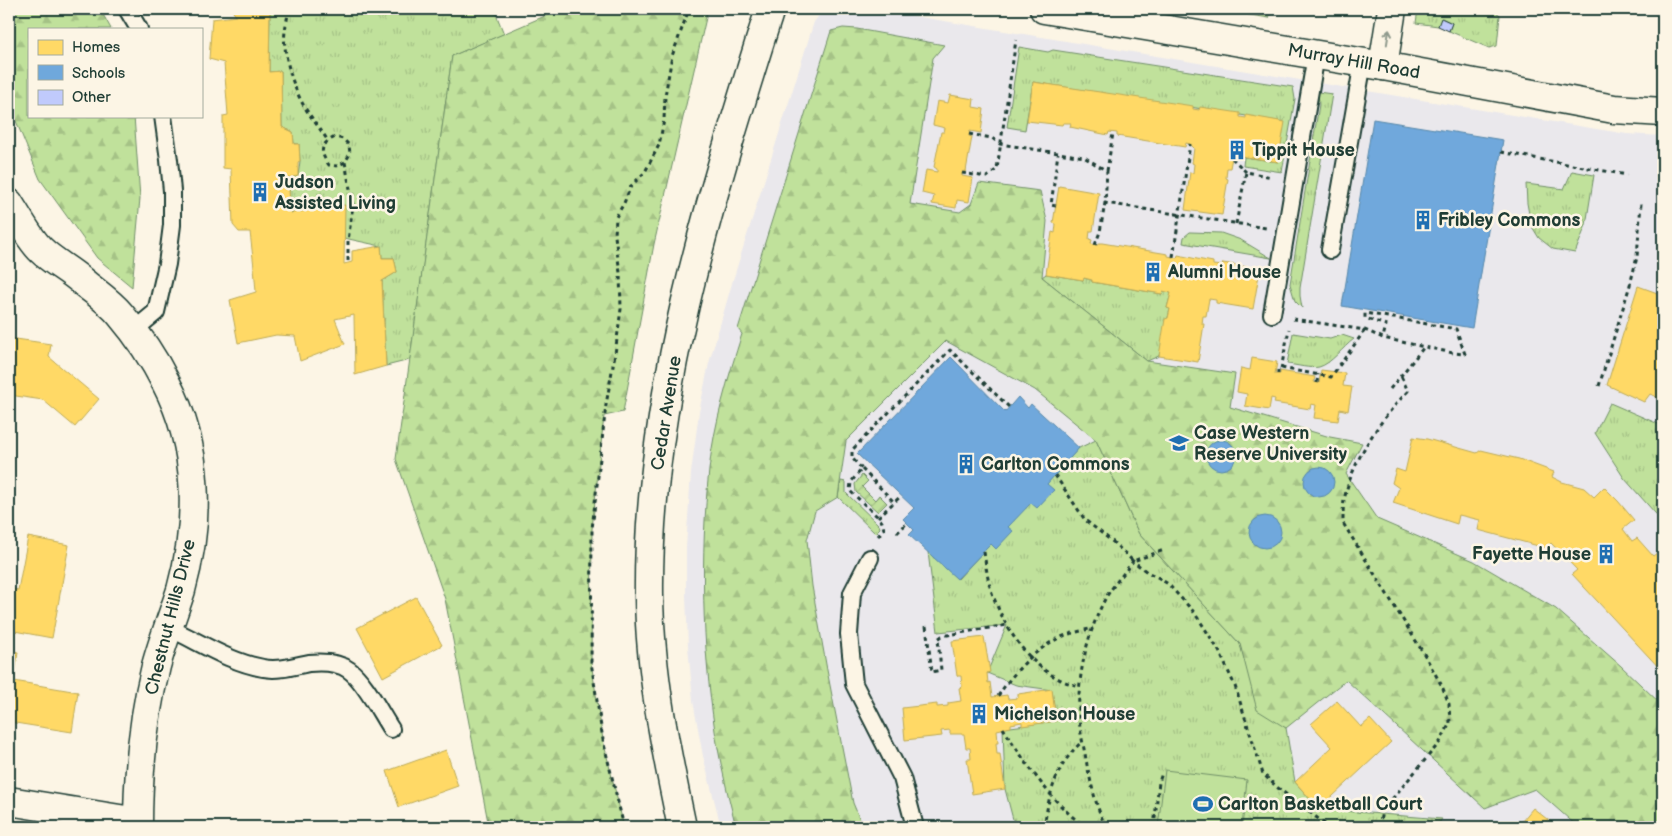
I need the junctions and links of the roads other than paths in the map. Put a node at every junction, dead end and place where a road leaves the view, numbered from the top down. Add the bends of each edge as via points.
1 (127, 9) edge
2 (770, 9) edge
3 (1044, 9) edge
4 (1392, 9) edge
5 (1086, 12) edge
6 (138, 28) edge
7 (1316, 55) junction
8 (1373, 64) junction
9 (1663, 112) edge
10 (163, 118) edge
11 (9, 203) edge
12 (9, 240) edge
13 (40, 249) junction
14 (1330, 250) dead end
15 (1272, 314) road end
16 (133, 331) junction
17 (870, 558) dead end
18 (168, 628) junction
19 (391, 729) dead end
20 (9, 801) edge
21 (138, 825) edge
22 (682, 827) edge
23 (915, 827) edge

1 - 6 lane
2 - 22 street, Cedar Avenue via 732,130 686,300 664,408 651,508 649,596 655,680
3 - 5 street, Murray Hill Road
8 -> 4 street
5 - 7 street, Murray Hill Road
7 - 8 street, Murray Hill Road
7 - 15 lane
8 - 9 street, Murray Hill Road via 1614,109
8 - 14 lane
10 - 16 lane via 172,191 167,264 156,312
11 - 13 street, Chestnut Hills Drive
12 - 13 street
13 - 16 street, Chestnut Hills Drive via 104,299
16 - 18 street, Chestnut Hills Drive via 167,384 184,427 194,477 189,551
17 - 23 lane via 852,593 849,634 854,684 902,778
18 - 19 lane via 235,661 265,669 330,663 349,670
18 - 21 street, Chestnut Hills Drive via 148,704
20 - 21 street

